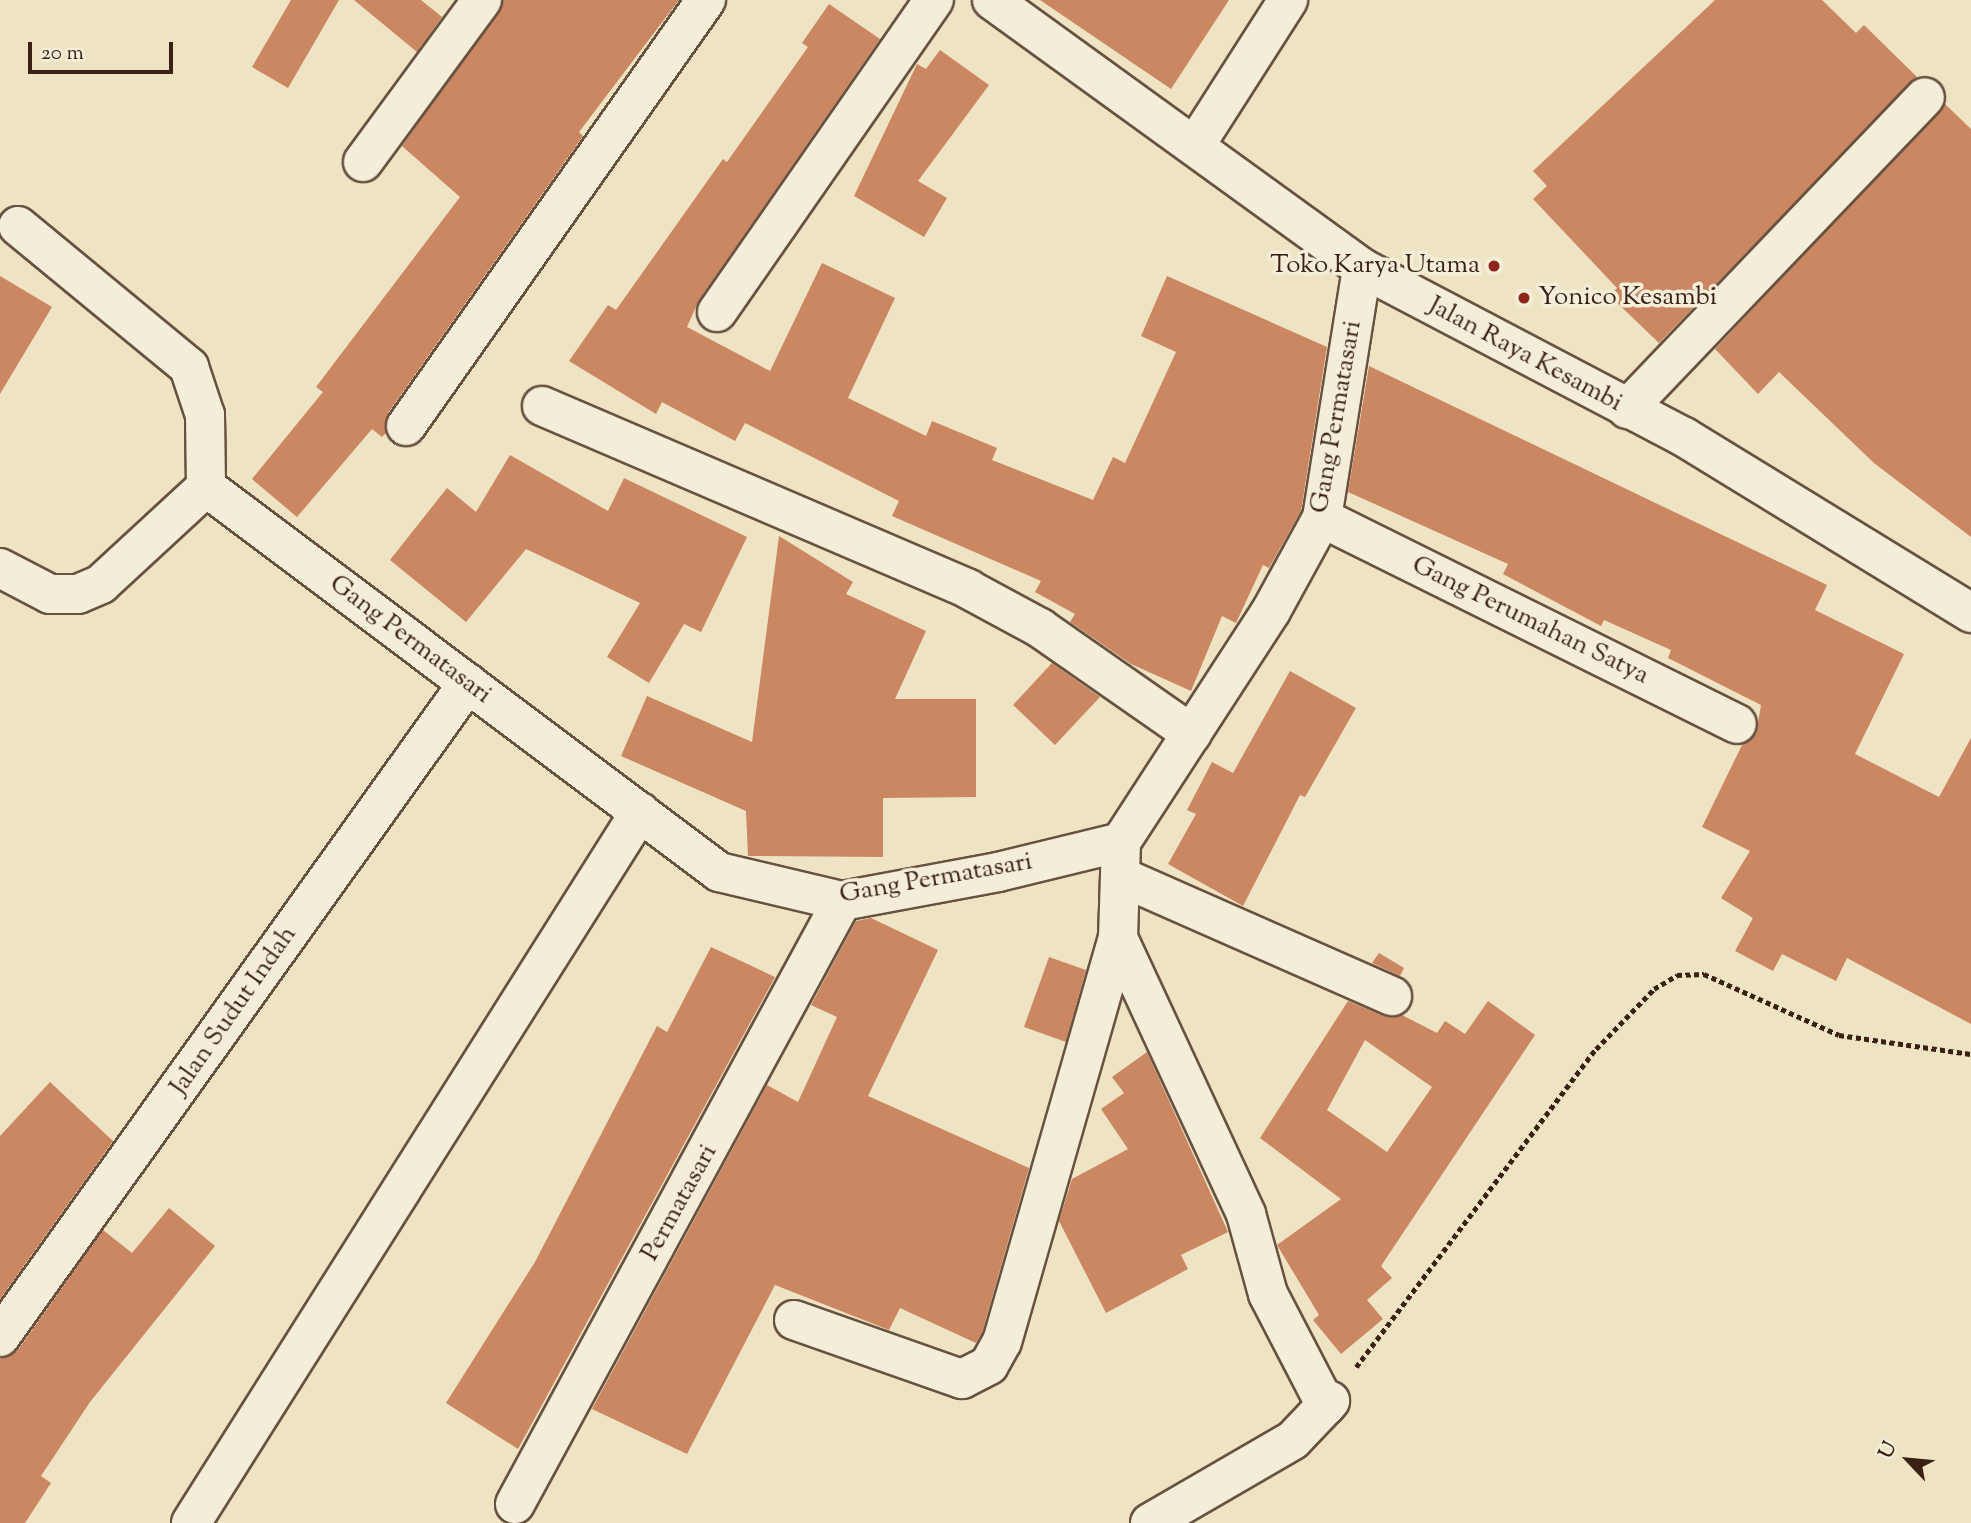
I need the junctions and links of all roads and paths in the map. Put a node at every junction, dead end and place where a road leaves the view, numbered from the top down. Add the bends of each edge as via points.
1 (482, 0) edge
2 (706, 0) edge
3 (934, 0) edge
4 (992, 0) edge
5 (1287, 0) edge
6 (1925, 97) dead end
7 (1196, 144) junction
8 (363, 162) dead end
9 (18, 226) dead end
10 (1362, 268) junction
11 (717, 312) dead end
12 (542, 406) dead end
13 (1627, 409) junction
14 (406, 426) dead end
15 (206, 487) junction
16 (1322, 518) junction
17 (0, 568) edge
18 (1971, 613) edge
19 (468, 683) junction
20 (1737, 724) dead end
21 (1192, 734) junction
22 (640, 812) junction
23 (1122, 860) junction
24 (842, 901) junction
25 (1118, 938) junction
26 (1392, 996) dead end
27 (1971, 1054) edge
28 (794, 1320) dead end
29 (0, 1337) edge
30 (1328, 1404) junction
31 (515, 1504) dead end
32 (191, 1523) edge
33 (1150, 1523) edge

1 - 8 street
2 - 14 street
3 - 11 street
4 - 7 street, Jalan Raya Kesambi
5 - 7 street
6 - 13 street
7 - 10 street, Jalan Raya Kesambi
9 - 15 street via 189,367 205,415
10 - 13 street, Jalan Raya Kesambi
10 - 16 street, Gang Permatasari
12 - 21 street via 968,589 1040,628
13 - 18 street, Jalan Raya Kesambi via 1685,437
15 - 17 street via 101,584 78,594 50,594
15 - 19 street, Gang Permatasari
16 - 20 street, Gang Perumahan Satya
16 - 21 street, Gang Permatasari
19 - 22 street, Gang Permatasari
19 - 29 street, Jalan Sudut Indah
21 - 23 street, Gang Permatasari
22 - 24 street, Gang Permatasari via 719,872
22 - 32 street
23 - 24 street, Gang Permatasari
23 - 25 street
23 - 26 street
24 - 31 street, Permatasari
25 - 28 street via 1006,1329 989,1365 962,1379
25 - 30 street via 1246,1214 1268,1294
27 - 30 path via 1839,1035 1704,974 1677,975 1654,989 1596,1049
30 - 33 street via 1272,1453

